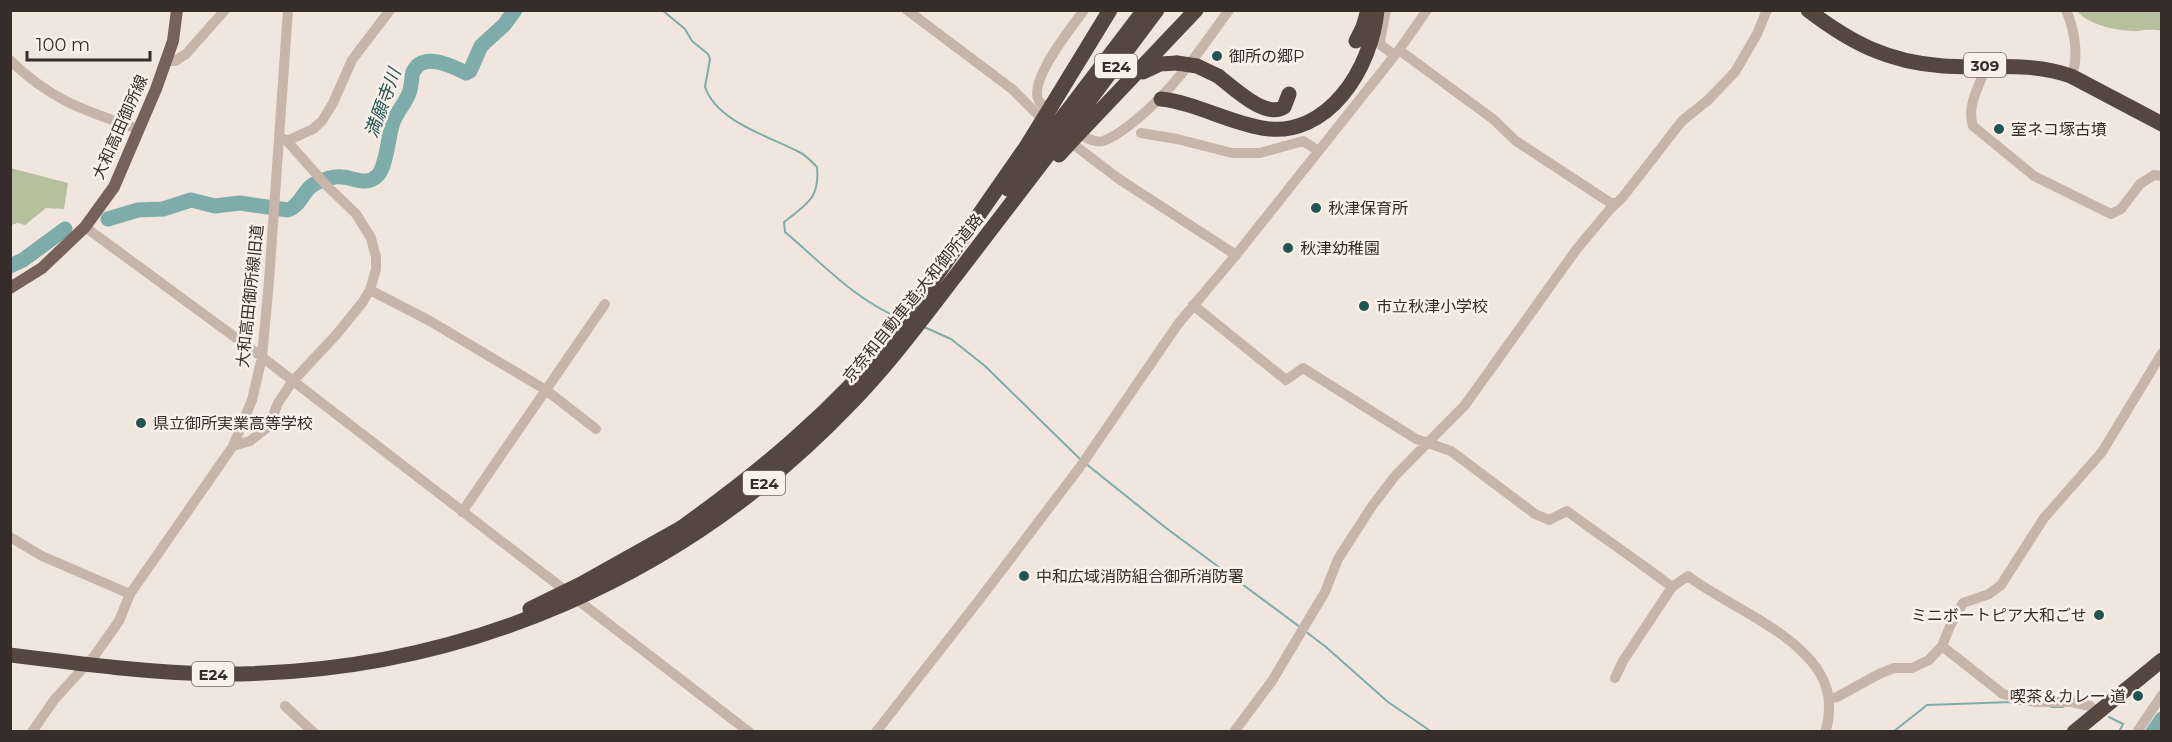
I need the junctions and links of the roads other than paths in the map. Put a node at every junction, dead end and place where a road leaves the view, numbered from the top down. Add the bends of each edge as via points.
1 (177, 10) edge
2 (225, 10) edge
3 (288, 10) edge
4 (390, 10) edge
5 (907, 10) edge
6 (1084, 10) edge
7 (1110, 10) edge
8 (1144, 10) edge
9 (1157, 10) edge
10 (1196, 10) edge
11 (1229, 10) edge
12 (1368, 10) edge
13 (1377, 10) edge
14 (1386, 10) edge
15 (1427, 10) edge
16 (1767, 10) edge
17 (1808, 10) edge
18 (2066, 10) edge
19 (1356, 41) dead end
20 (1396, 52) junction
21 (10, 60) edge
22 (165, 61) junction
23 (1987, 65) junction
24 (2071, 76) junction
25 (1128, 82) junction
26 (1161, 99) junction
27 (1074, 121) junction
28 (1243, 124) junction
29 (2162, 124) edge
30 (138, 129) junction
31 (1141, 133) dead end
32 (283, 139) junction
33 (1317, 150) junction
34 (2162, 176) edge
35 (1616, 204) junction
36 (86, 227) junction
37 (1236, 255) junction
38 (10, 288) edge
39 (370, 290) junction
40 (605, 304) dead end
41 (1193, 305) junction
42 (896, 334) junction
43 (2162, 353) edge
44 (262, 357) junction
45 (292, 382) junction
46 (546, 390) junction
47 (596, 429) dead end
48 (1428, 443) junction
49 (232, 446) junction
50 (462, 512) junction
51 (10, 537) edge
52 (1672, 587) junction
53 (130, 594) junction
54 (1942, 646) junction
55 (416, 653) junction
56 (10, 655) edge
57 (2162, 660) edge
58 (1615, 678) dead end
59 (2162, 695) edge
60 (1829, 699) junction
61 (285, 706) dead end
62 (2097, 712) junction
63 (32, 732) edge
64 (313, 732) edge
65 (749, 732) edge
66 (876, 732) edge
67 (1234, 732) edge
68 (1825, 732) edge
69 (2074, 732) edge
70 (2138, 732) edge

1 - 22 main road, 大和高田御所線 via 176,32
2 - 22 street via 186,54 175,61
3 - 32 street, 大和高田御所線旧道
4 - 32 street via 352,60 322,121 313,129
5 - 37 street via 1012,89 1038,117 1119,179
6 - 26 street via 1036,86 1039,101 1095,142 1124,130
7 - 42 highway, bridge via 1026,147
8 - 27 highway, 京奈和自動車道;大和御所道路 / E24
9 - 27 highway, 京奈和自動車道;大和御所道路 / E24
10 - 25 highway
11 - 26 street
12 - 19 highway
13 - 28 highway via 1357,71 1334,105 1296,127 1275,130
14 - 20 street via 1380,41
15 - 20 street
16 - 35 street via 1735,72 1682,121
17 - 23 highway, 309 via 1855,42 1889,57 1944,66
18 - 24 street via 2074,51
20 - 33 street
20 - 35 street via 1493,119 1516,141
21 - 30 street via 57,98
22 - 30 main road, 大和高田御所線
23 - 24 highway, 309 via 2042,68
23 - 34 street via 1970,109 1973,126 2034,176 2111,214 2121,209 2140,184 2154,174
24 - 29 highway, 309
25 - 27 highway
25 - 28 highway, bridge via 1160,64 1177,63 1197,66 1218,76 1268,110 1284,107 1289,94 1288,106 1279,117 1260,124
26 - 28 highway
27 - 42 highway, 京奈和自動車道;大和御所道路 / E24, bridge
27 - 55 highway, 京奈和自動車道;大和御所道路 / E24, bridge via 1032,185 1021,191 882,370 814,439 743,500 668,551 588,594 501,630
30 - 36 main road, 大和高田御所線 via 114,187
31 - 33 street via 1232,153 1260,153 1303,141
32 - 39 street via 356,214 371,238 376,269
32 - 44 street, 大和高田御所線旧道
33 - 37 street
35 - 48 street via 1576,250 1466,405
36 - 38 main road, 大和高田御所線 via 42,268
36 - 44 street
37 - 41 street
39 - 45 street via 336,335
39 - 46 street
40 - 46 street
41 - 48 street via 1286,380 1303,368
41 - 66 street via 1080,467
42 - 55 highway, 京奈和自動車道;大和御所道路 / E24, bridge via 866,370 803,432 735,490 681,528 541,604
43 - 54 street via 2102,452 2044,518 2001,585 1963,603
44 - 45 street
44 - 49 street, 大和高田御所線旧道 via 252,400
45 - 49 street via 264,432
45 - 50 street
46 - 47 street
46 - 50 street
48 - 52 street via 1451,451 1535,514 1548,520 1567,512
48 - 67 street via 1395,476 1359,524 1272,681
49 - 53 street, 大和高田御所線旧道
50 - 65 street
51 - 53 street via 42,556
52 - 58 street
52 - 60 street via 1688,576 1772,627 1803,652 1826,686
53 - 63 street, 大和高田御所線旧道 via 118,621 95,655 54,700
54 - 60 street via 1929,660 1912,668 1894,668
54 - 62 street via 2003,694 2034,702 2071,702 2090,706
55 - 56 highway, 京奈和自動車道;大和御所道路 / E24, bridge via 314,669 222,674
57 - 62 highway
59 - 70 street
60 - 68 street
61 - 64 street
62 - 69 highway

